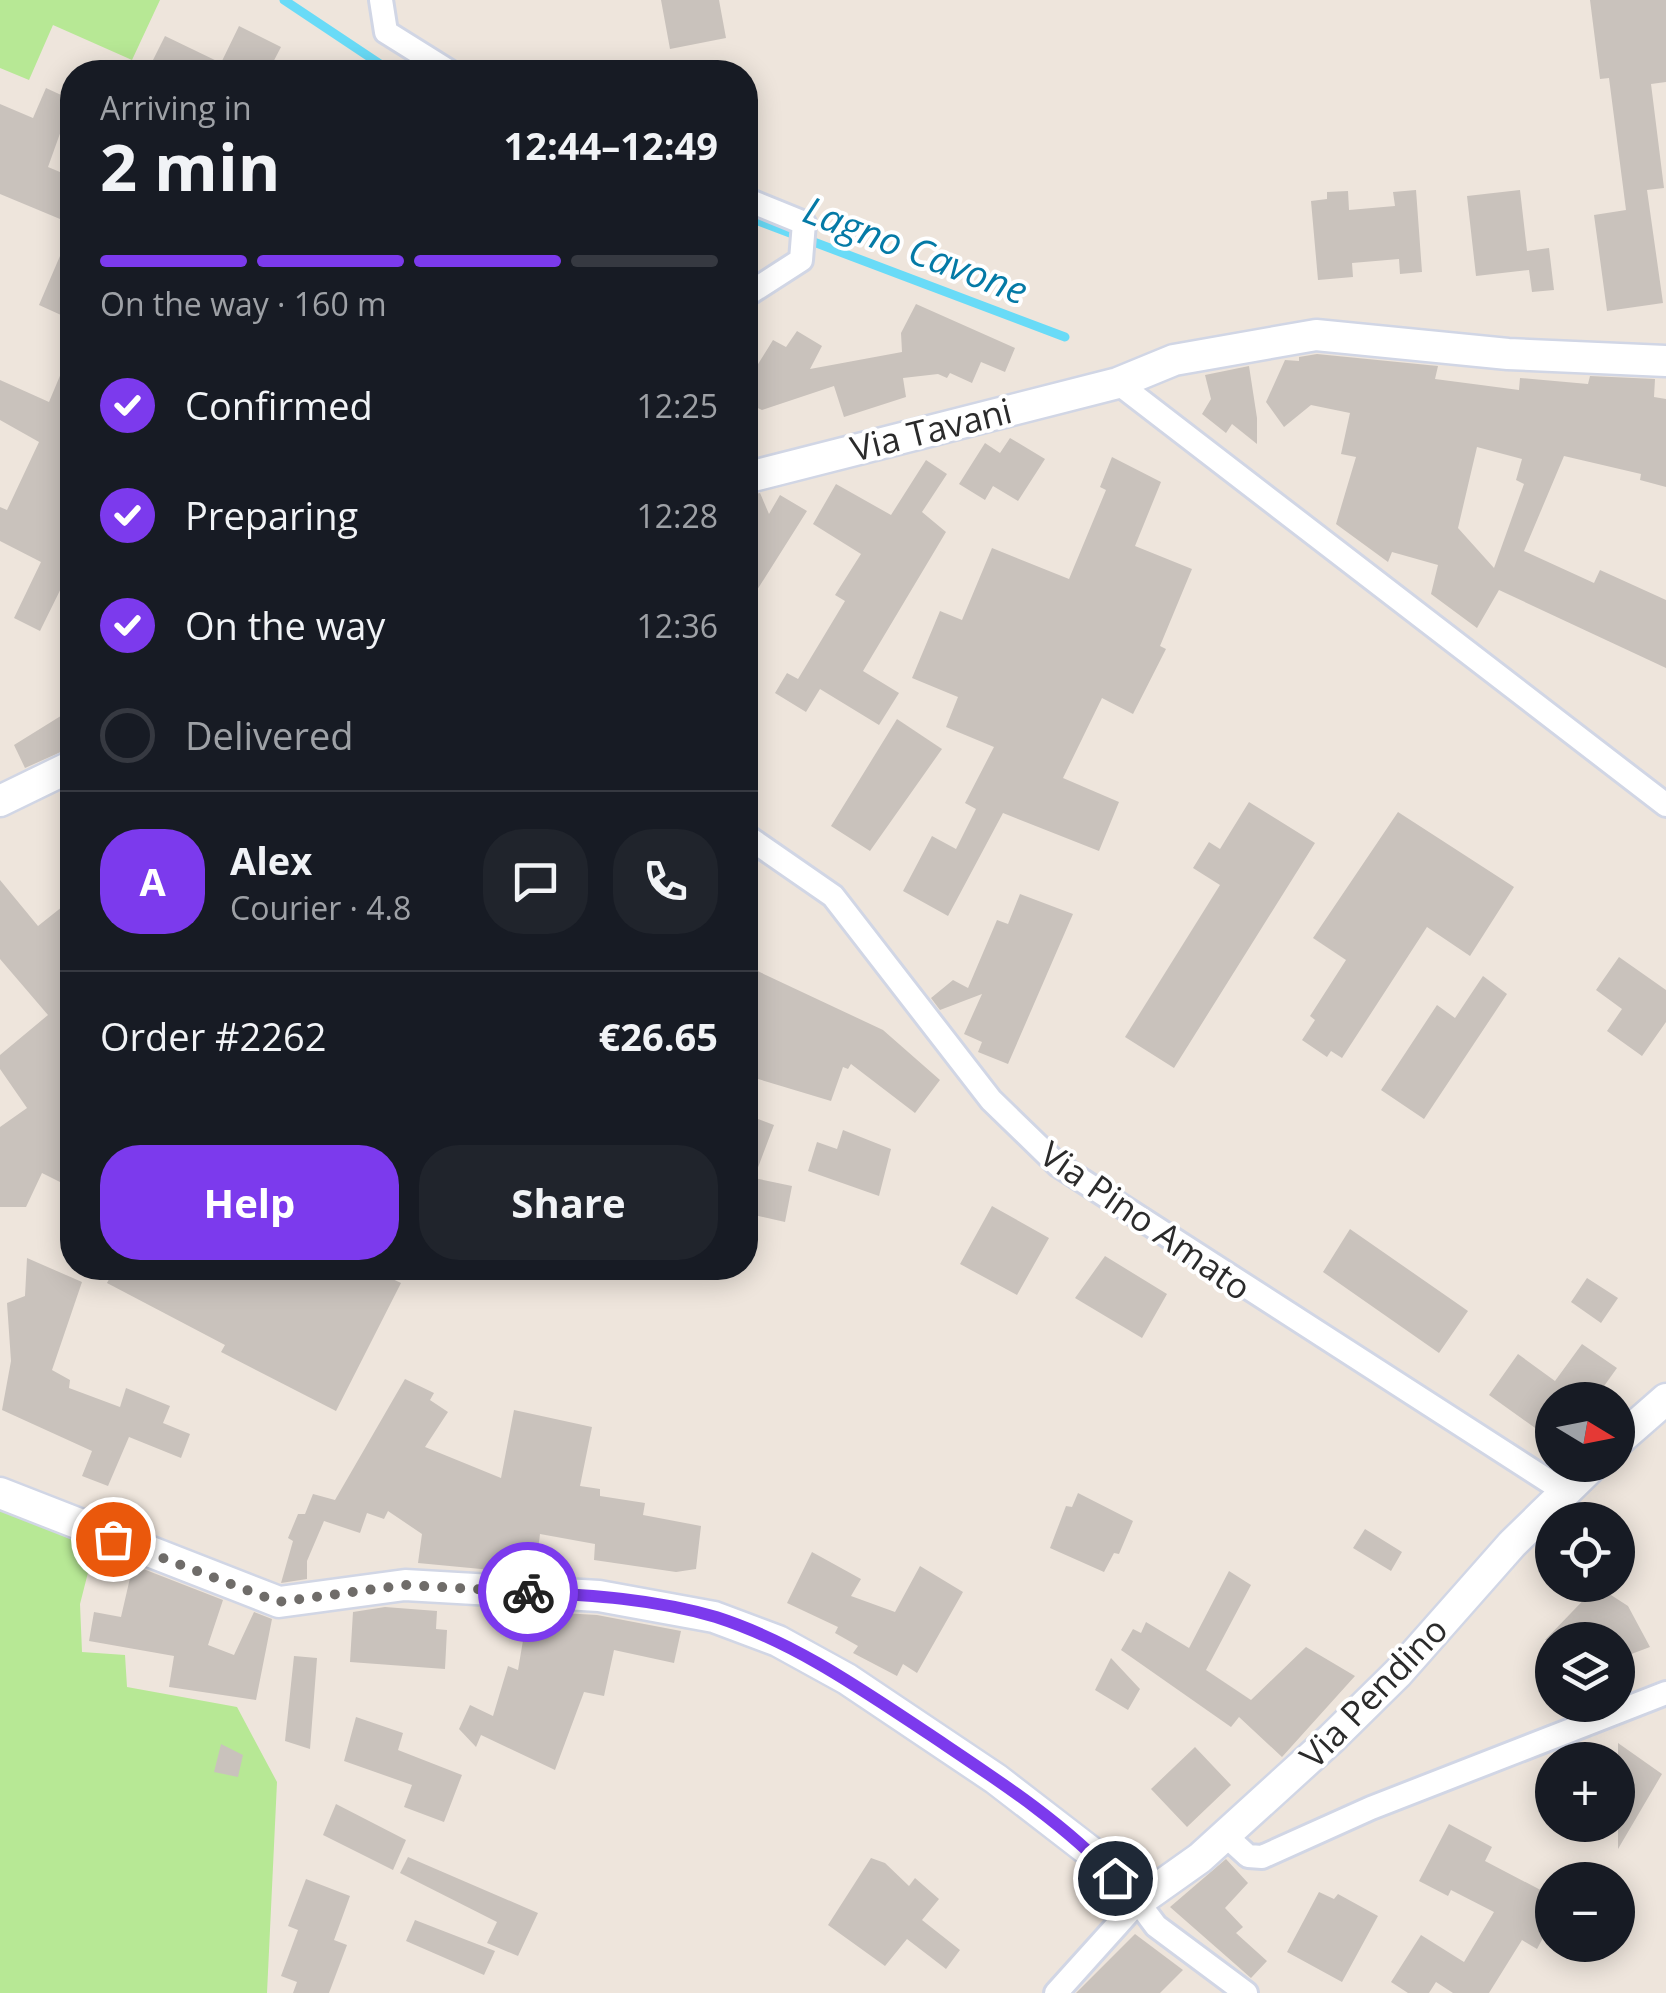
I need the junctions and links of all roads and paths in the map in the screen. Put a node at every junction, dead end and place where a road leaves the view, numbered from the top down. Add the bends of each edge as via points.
1 (382, 0) edge
2 (431, 60) edge
3 (758, 204) edge
4 (758, 288) edge
5 (1666, 361) edge
6 (1118, 383) junction
7 (758, 475) edge
8 (60, 772) edge
9 (0, 801) edge
10 (1666, 805) edge
11 (758, 843) edge
12 (1666, 1399) edge
13 (1635, 1425) edge
14 (1577, 1482) edge
15 (0, 1493) edge
16 (1566, 1493) junction
17 (1666, 1693) edge
18 (1226, 1835) junction
19 (1138, 1902) junction
20 (1056, 1993) edge
21 (1246, 1993) edge

1 - 2 street via 386,32
3 - 4 street via 804,223 801,260
5 - 6 street, Via Tavani via 1316,335 1174,360
6 - 7 street, Via Tavani
6 - 10 street
8 - 9 street
11 - 16 street, Via Pino Amato via 834,896 991,1100 1058,1165
12 - 13 street
14 - 16 street, Via Pendino
15 - 19 street via 278,1602 405,1585 599,1596 714,1617 778,1641 846,1679 996,1778 1092,1853
16 - 18 street, Via Pendino via 1398,1673
17 - 18 street via 1262,1858 1248,1856
18 - 19 street, Via Pendino
19 - 20 street
19 - 21 street via 1156,1926

